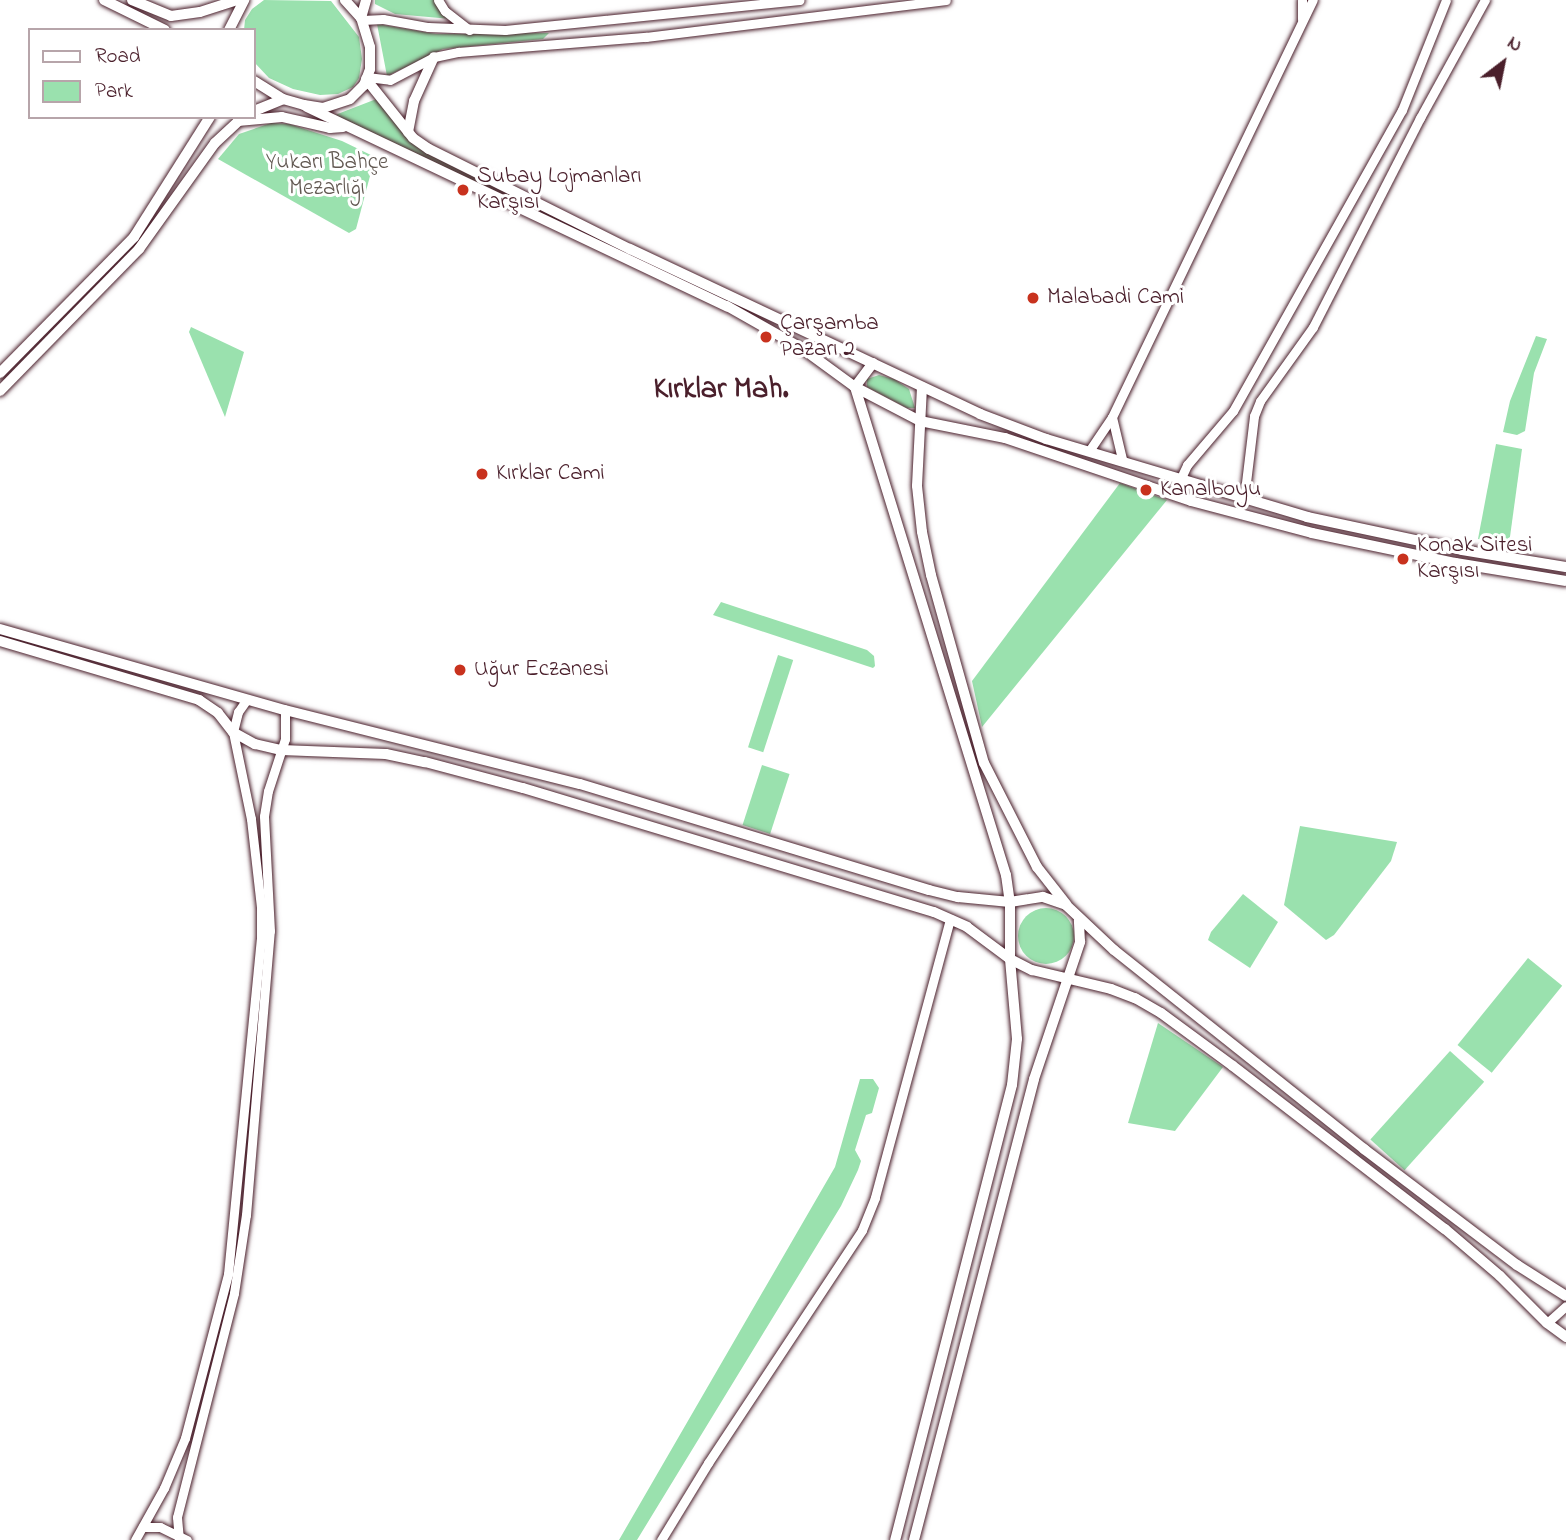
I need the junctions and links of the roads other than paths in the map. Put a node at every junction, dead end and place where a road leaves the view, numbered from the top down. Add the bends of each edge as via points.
1 (104, 0) edge
2 (132, 0) edge
3 (238, 0) edge
4 (244, 0) edge
5 (345, 0) edge
6 (366, 0) edge
7 (438, 0) edge
8 (799, 0) edge
9 (946, 0) edge
10 (1302, 0) edge
11 (1312, 0) edge
12 (1446, 0) edge
13 (1485, 0) edge
14 (362, 19) junction
15 (1302, 23) junction
16 (161, 28) edge
17 (230, 28) edge
18 (469, 30) junction
19 (434, 57) junction
20 (367, 78) junction
21 (256, 82) edge
22 (283, 99) junction
23 (304, 105) junction
24 (256, 110) edge
25 (256, 118) edge
26 (199, 119) edge
27 (210, 119) edge
28 (240, 119) edge
29 (344, 127) junction
30 (408, 132) junction
31 (199, 138) junction
32 (873, 363) junction
33 (0, 373) edge
34 (855, 387) junction
35 (922, 387) junction
36 (0, 391) edge
37 (1112, 417) junction
38 (920, 421) junction
39 (1089, 451) junction
40 (1122, 459) junction
41 (1180, 480) junction
42 (1244, 499) junction
43 (1566, 567) edge
44 (1566, 581) edge
45 (0, 629) edge
46 (0, 641) edge
47 (247, 699) junction
48 (285, 710) junction
49 (233, 732) junction
50 (281, 750) junction
51 (1010, 902) junction
52 (1066, 905) junction
53 (950, 919) junction
54 (1079, 920) junction
55 (1010, 959) junction
56 (1066, 978) junction
57 (1566, 1296) edge
58 (1566, 1306) edge
59 (1547, 1323) junction
60 (1566, 1337) edge
61 (143, 1527) junction
62 (181, 1539) edge
63 (135, 1540) edge
64 (661, 1540) edge
65 (895, 1540) edge
66 (914, 1540) edge

1 - 16 main road
2 - 3 main road via 170,16
4 - 17 main road
5 - 14 main road
6 - 14 main road
7 - 18 street
8 - 18 street
9 - 19 street via 646,37
10 - 15 street
11 - 15 street
12 - 41 street via 1402,110 1233,411 1187,465
13 - 42 street via 1313,327 1260,401 1254,416
14 - 18 street
14 - 20 main road via 370,47
15 - 37 street
19 - 20 street via 390,80
19 - 30 main road via 414,101
20 - 23 main road via 350,99 336,106
20 - 30 main road
21 - 22 main road
22 - 23 main road
22 - 24 main road
23 - 29 main road
25 - 29 main road via 282,117
26 - 31 main road
27 - 31 main road
28 - 36 main road via 215,143 139,249
29 - 34 main road via 727,306 803,349
30 - 32 main road via 429,149 630,249
31 - 33 main road via 123,250
32 - 34 main road
32 - 35 main road
34 - 38 main road
34 - 51 main road via 1006,875
35 - 38 main road
35 - 39 main road via 980,414
37 - 39 street
37 - 40 street
38 - 44 main road via 1005,438 1191,501 1311,533
38 - 52 main road via 917,486 922,532 984,763 1037,867
39 - 40 main road
40 - 41 main road
41 - 42 main road
42 - 43 main road via 1449,547
45 - 47 main road
46 - 49 main road via 199,700 218,713
47 - 48 main road
47 - 49 street via 237,712
48 - 50 street via 287,730
48 - 51 main road via 580,784 929,890
49 - 50 main road via 255,744
49 - 61 street via 251,819 261,924 228,1274 176,1463
50 - 53 main road via 386,754 425,762
50 - 62 street via 264,816 270,931 246,1215 234,1293 177,1517
51 - 52 main road via 1043,898
51 - 55 main road
52 - 54 main road
53 - 55 main road
53 - 64 street via 875,1197 862,1230
54 - 56 main road via 1080,942
54 - 57 main road via 1364,1149 1517,1265
55 - 56 main road via 1032,971
55 - 65 main road via 1017,1040 1012,1085
56 - 59 main road via 1124,994 1161,1013 1474,1252
56 - 66 main road via 1034,1079
58 - 59 street
59 - 60 main road
61 - 62 street via 160,1527
61 - 63 street

